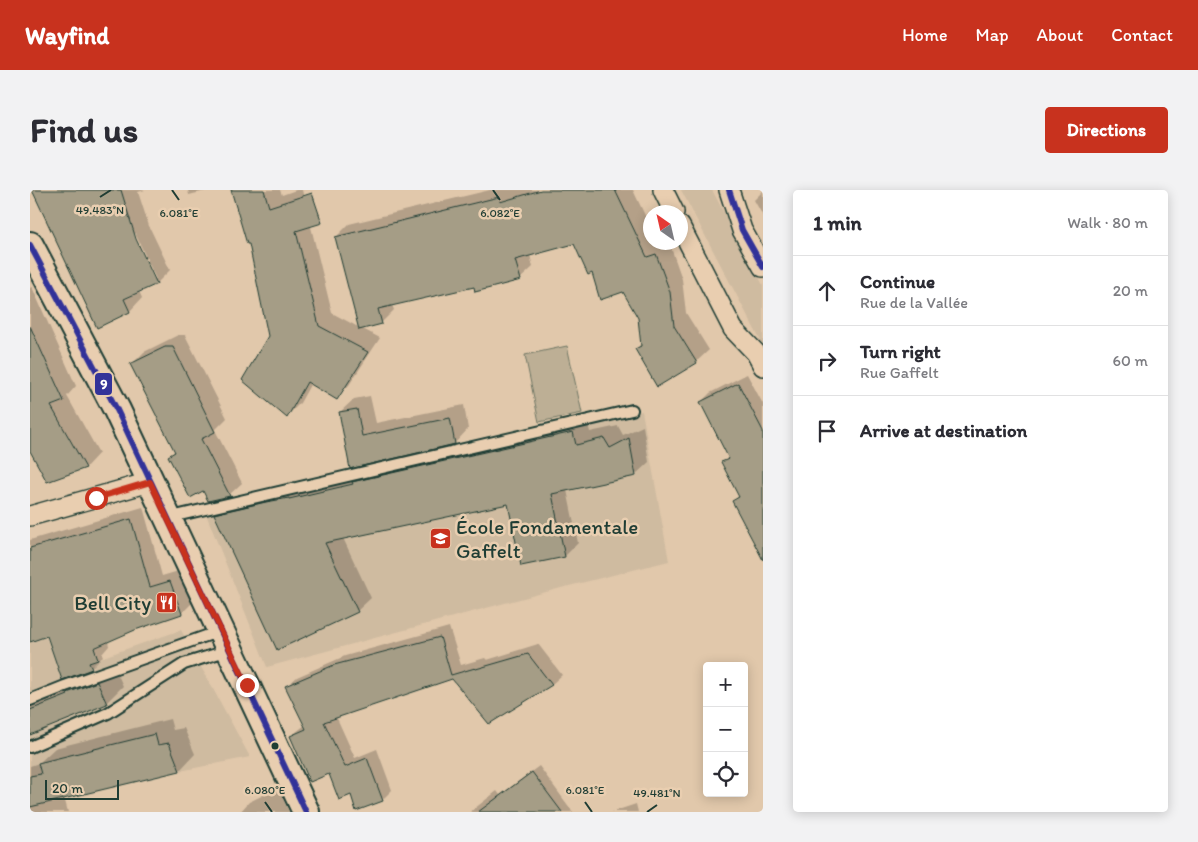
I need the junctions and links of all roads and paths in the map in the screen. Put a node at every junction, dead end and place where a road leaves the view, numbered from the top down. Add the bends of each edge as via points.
1 (663, 190) edge
2 (730, 190) edge
3 (670, 205) edge
4 (688, 242) edge
5 (32, 253) edge
6 (763, 267) edge
7 (763, 366) edge
8 (632, 410) dead end
9 (150, 482) junction
10 (30, 516) edge
11 (167, 518) junction
12 (226, 640) junction
13 (30, 700) edge
14 (30, 746) edge
15 (306, 812) edge

1 - 3 street
2 - 6 street via 742,230
4 - 7 street via 733,329 756,353
5 - 9 main road via 117,410
8 - 11 lane
9 - 10 street
9 - 11 main road
11 - 12 main road
12 - 13 lane via 65,686
12 - 14 lane via 108,713
12 - 15 main road

